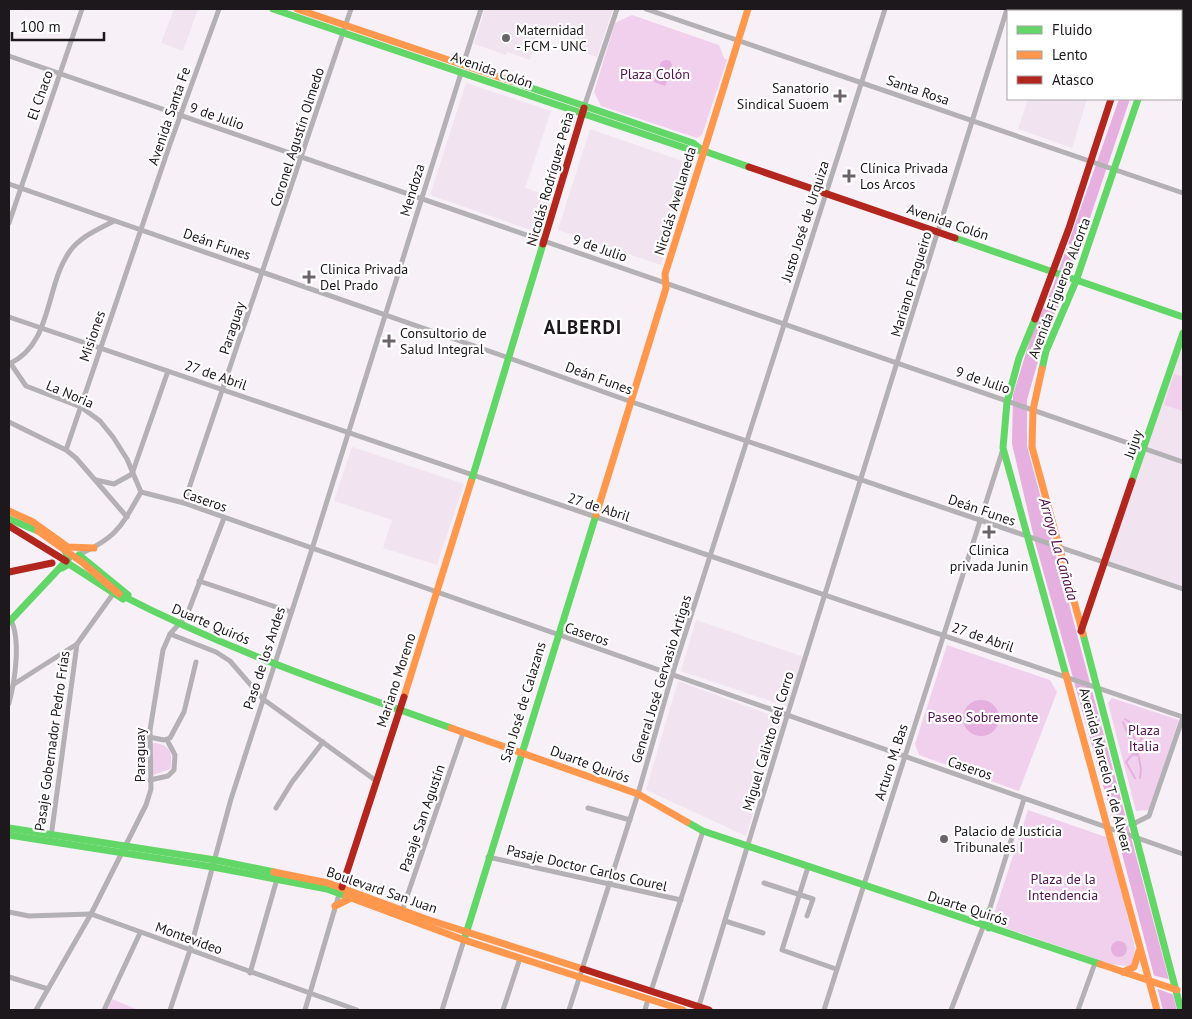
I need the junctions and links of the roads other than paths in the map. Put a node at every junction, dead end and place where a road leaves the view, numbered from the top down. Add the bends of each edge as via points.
1 (82, 9) edge
2 (219, 9) edge
3 (272, 9) edge
4 (297, 9) edge
5 (351, 9) edge
6 (481, 9) edge
7 (617, 9) edge
8 (646, 9) edge
9 (748, 9) edge
10 (885, 9) edge
11 (1007, 9) edge
12 (344, 28) junction
13 (738, 42) junction
14 (9, 56) edge
15 (462, 69) junction
16 (60, 74) junction
17 (861, 82) junction
18 (1111, 100) edge
19 (1138, 100) edge
20 (583, 111) junction
21 (180, 115) junction
22 (973, 120) junction
23 (704, 151) junction
24 (302, 157) junction
25 (1091, 162) junction
26 (1115, 170) junction
27 (9, 184) edge
28 (21, 188) junction
29 (826, 193) junction
30 (1183, 193) edge
31 (421, 198) junction
32 (114, 221) junction
33 (9, 223) edge
34 (142, 230) junction
35 (938, 232) junction
36 (545, 241) junction
37 (262, 272) junction
38 (1053, 273) junction
39 (664, 281) junction
40 (1076, 281) junction
41 (386, 315) junction
42 (9, 316) edge
43 (1183, 317) edge
44 (784, 324) junction
45 (41, 327) junction
46 (1183, 334) edge
47 (102, 348) junction
48 (509, 358) junction
49 (898, 363) junction
50 (10, 364) edge
51 (168, 371) junction
52 (224, 389) junction
53 (1006, 400) junction
54 (629, 402) junction
55 (81, 407) junction
56 (1033, 410) junction
57 (9, 422) edge
58 (349, 432) junction
59 (747, 440) junction
60 (1003, 448) junction
61 (1145, 448) junction
62 (66, 450) junction
63 (1183, 462) edge
64 (132, 474) junction
65 (474, 475) junction
66 (94, 479) junction
67 (862, 480) junction
68 (141, 492) junction
69 (184, 503) junction
70 (9, 512) edge
71 (127, 517) junction
72 (594, 517) junction
73 (224, 518) junction
74 (9, 519) edge
75 (980, 521) junction
76 (9, 526) edge
77 (1028, 537) junction
78 (60, 542) junction
79 (42, 546) junction
80 (1058, 547) junction
81 (94, 548) junction
82 (312, 549) junction
83 (711, 556) junction
84 (82, 557) junction
85 (68, 562) junction
86 (1106, 562) junction
87 (52, 563) junction
88 (9, 572) edge
89 (54, 572) junction
90 (199, 581) junction
91 (1183, 589) edge
92 (438, 593) junction
93 (116, 594) junction
94 (826, 595) junction
95 (142, 607) junction
96 (291, 612) junction
97 (10, 621) edge
98 (179, 624) junction
99 (1081, 632) junction
100 (170, 634) junction
101 (944, 635) junction
102 (556, 636) junction
103 (77, 644) junction
104 (196, 662) dead end
105 (273, 665) junction
106 (672, 675) junction
107 (1068, 678) junction
108 (14, 684) junction
109 (1098, 689) junction
110 (263, 699) junction
111 (9, 703) edge
112 (399, 711) junction
113 (787, 716) junction
114 (1183, 717) edge
115 (463, 733) junction
116 (149, 737) junction
117 (166, 740) junction
118 (323, 742) junction
119 (521, 752) junction
120 (905, 757) junction
121 (150, 780) junction
122 (375, 780) junction
123 (638, 794) junction
124 (1024, 799) junction
125 (276, 808) dead end
126 (588, 808) dead end
127 (630, 820) junction
128 (1131, 825) junction
129 (9, 828) edge
130 (1109, 829) junction
131 (703, 831) junction
132 (9, 835) edge
133 (1134, 837) junction
134 (50, 839) junction
135 (748, 846) junction
136 (125, 850) junction
137 (1183, 854) edge
138 (488, 857) junction
139 (214, 864) junction
140 (808, 867) junction
141 (278, 879) junction
142 (764, 883) dead end
143 (610, 886) junction
144 (863, 886) junction
145 (340, 890) junction
146 (800, 895) junction
147 (351, 898) junction
148 (681, 900) junction
149 (335, 906) junction
150 (402, 910) junction
151 (989, 911) joint
152 (9, 912) edge
153 (91, 914) junction
154 (807, 916) dead end
155 (725, 921) junction
156 (987, 927) junction
157 (140, 932) junction
158 (763, 933) dead end
159 (465, 936) junction
160 (1139, 944) junction
161 (190, 950) junction
162 (520, 958) junction
163 (1095, 963) junction
164 (582, 969) junction
165 (836, 969) junction
166 (250, 972) junction
167 (1123, 972) junction
168 (9, 977) edge
169 (580, 978) junction
170 (1149, 981) junction
171 (48, 989) junction
172 (1180, 991) edge
173 (310, 994) junction
174 (650, 995) junction
175 (699, 1009) edge
176 (36, 1010) edge
177 (104, 1010) edge
178 (170, 1010) edge
179 (305, 1010) edge
180 (357, 1010) edge
181 (442, 1010) edge
182 (503, 1010) edge
183 (570, 1010) edge
184 (645, 1010) edge
185 (683, 1010) edge
186 (709, 1010) edge
187 (824, 1010) edge
188 (951, 1010) edge
189 (1078, 1010) edge
190 (1157, 1010) edge
191 (1181, 1010) edge

1 - 16 street, El Chaco
2 - 21 street, Avenida Santa Fe
3 - 12 main road, Avenida Colón
4 - 12 main road, Avenida Colón
5 - 12 street, Coronel Agustín Olmedo
6 - 15 street, Mendoza
7 - 20 street, Nicolás Rodríguez Peña
8 - 13 street, Santa Rosa
9 - 13 main road, Nicolás Avellaneda
10 - 17 street, Justo José de Urquiza
11 - 22 street, Mariano Fragueiro
12 - 15 main road, Avenida Colón
12 - 24 street, Coronel Agustín Olmedo
13 - 17 street, Santa Rosa
13 - 23 main road, Nicolás Avellaneda
14 - 16 street, 9 de Julio
15 - 20 main road, Avenida Colón
15 - 31 street, Mendoza
16 - 21 street, 9 de Julio
16 - 28 street, El Chaco
17 - 22 street, Santa Rosa
17 - 29 street, Justo José de Urquiza
18 - 25 main road, Avenida Figueroa Alcorta
19 - 26 main road, Avenida Figueroa Alcorta
20 - 23 main road, Avenida Colón via 693,144
20 - 36 main road, Nicolás Rodríguez Peña
21 - 24 street, 9 de Julio
21 - 34 street, Avenida Santa Fe
22 - 25 street, Santa Rosa
22 - 35 street, Mariano Fragueiro
23 - 29 main road, Avenida Colón
23 - 39 main road, Nicolás Avellaneda
24 - 31 street, 9 de Julio
24 - 37 street, Coronel Agustín Olmedo
25 - 26 street, Santa Rosa
25 - 38 main road, Avenida Figueroa Alcorta
26 - 30 street, Santa Rosa
26 - 40 main road, Avenida Figueroa Alcorta
27 - 28 street, Deán Funes
28 - 32 street, Deán Funes
28 - 33 street, El Chaco
29 - 35 main road, Avenida Colón
29 - 44 street, Justo José de Urquiza
31 - 36 street, 9 de Julio
31 - 41 street, Mendoza
32 - 34 street, Deán Funes
32 - 45 street via 80,241 67,256
34 - 37 street, Deán Funes
34 - 47 street, Misiones
35 - 38 main road, Avenida Colón
35 - 49 street, Mariano Fragueiro
36 - 39 street, 9 de Julio
36 - 48 main road, Nicolás Rodríguez Peña
37 - 41 street, Deán Funes
37 - 52 street, Paraguay
38 - 40 main road, Avenida Colón
38 - 53 main road, Avenida Figueroa Alcorta via 1023,344
39 - 44 street, 9 de Julio
39 - 54 main road, Nicolás Avellaneda via 666,288
40 - 43 main road, Avenida Colón
40 - 56 main road, Avenida Figueroa Alcorta via 1046,350
41 - 48 street, Deán Funes
41 - 58 street, Paso de los Andes
42 - 45 street, 27 de Abril
44 - 49 street, 9 de Julio
44 - 59 street, Justo José de Urquiza
45 - 47 street, 27 de Abril
45 - 50 street via 32,346
46 - 61 main road, Jujuy
47 - 51 street, 27 de Abril
47 - 55 street, Misiones
48 - 54 street, Deán Funes
48 - 65 main road, Mariano Moreno
49 - 53 street, 9 de Julio
49 - 67 street, Mariano Fragueiro
50 - 55 street, La Noria via 26,386
51 - 52 street, 27 de Abril
51 - 64 street
52 - 58 street, 27 de Abril
52 - 69 street, Paraguay
53 - 56 street, 9 de Julio
53 - 60 main road, Avenida Figueroa Alcorta
54 - 59 street, Deán Funes
54 - 72 main road, San José de Calazans
55 - 62 street, Misiones
55 - 64 street, La Noria via 90,411 113,437
56 - 61 street, 9 de Julio
56 - 80 main road, Avenida Figueroa Alcorta via 1032,447
57 - 62 street
58 - 65 street, 27 de Abril
58 - 82 street, Paso de los Andes
59 - 67 street, Deán Funes
59 - 83 street, General José Gervasio Artigas
60 - 75 street, Arturo M. Bas
60 - 77 main road, Avenida Figueroa Alcorta
61 - 63 street, 9 de Julio
61 - 86 main road, Jujuy
62 - 66 street
64 - 66 street via 114,484
64 - 68 street
65 - 72 street, 27 de Abril
65 - 92 main road, Mariano Moreno
66 - 71 street
67 - 75 street, Deán Funes
67 - 94 street, Miguel Calixto del Corro
68 - 69 street, Caseros
68 - 71 street
69 - 73 street, Caseros
70 - 78 main road via 33,522
71 - 81 street via 114,535
72 - 83 street, 27 de Abril
72 - 102 main road, San José de Calazans
73 - 82 street, Caseros
73 - 90 street, Paraguay
74 - 93 main road, Duarte Quirós, bridge via 38,531 83,563
75 - 77 street, Deán Funes
75 - 101 street, Arturo M. Bas
76 - 79 main road
77 - 80 street, Deán Funes
77 - 107 main road, Avenida Marcelo T. de Alvear
78 - 81 main road via 68,548
78 - 85 main road via 68,553
79 - 85 main road
79 - 87 main road
80 - 86 street, Deán Funes
80 - 99 main road, Avenida Marcelo T. de Alvear
81 - 84 street
82 - 92 street, Caseros
82 - 96 street, Paso de los Andes
83 - 94 street, 27 de Abril
83 - 106 street, General José Gervasio Artigas
84 - 85 main road
84 - 95 main road
85 - 87 street
85 - 89 main road
85 - 93 main road
86 - 91 street, Deán Funes
86 - 99 main road, Jujuy
87 - 88 main road
87 - 89 main road
89 - 97 main road
90 - 96 street
90 - 98 street, Paraguay via 187,615
92 - 102 street, Caseros
92 - 112 main road, Mariano Moreno
93 - 95 main road, Duarte Quirós
93 - 103 street, Pasaje Gobernador Pedro Frías
94 - 101 street, 27 de Abril
94 - 113 street, Miguel Calixto del Corro
95 - 98 main road, Duarte Quirós
96 - 105 street, Paso de los Andes
97 - 108 street via 14,630
98 - 100 street, Paraguay
98 - 105 main road, Duarte Quirós
99 - 109 main road, Avenida Marcelo T. de Alvear
100 - 110 street via 223,656 242,672
100 - 116 street, Paraguay via 162,655
101 - 107 street, 27 de Abril
101 - 120 street, Arturo M. Bas
102 - 106 street, Caseros
102 - 119 main road, San José de Calazans
103 - 108 street
103 - 134 street, Pasaje Gobernador Pedro Frías
104 - 117 street via 184,712
105 - 110 street, Paso de los Andes
105 - 112 main road, Duarte Quirós
106 - 113 street, Caseros
106 - 123 street, General José Gervasio Artigas
107 - 109 street, 27 de Abril
107 - 130 main road, Avenida Marcelo T. de Alvear
108 - 111 street
109 - 114 street, 27 de Abril
109 - 128 main road, Avenida Marcelo T. de Alvear
110 - 118 street
110 - 139 street, Paso de los Andes
112 - 115 main road, Duarte Quirós
112 - 122 main road, Mariano Moreno
113 - 120 street, Caseros
113 - 135 street, Miguel Calixto del Corro
114 - 128 street via 1149,816
115 - 119 main road, Duarte Quirós
115 - 150 street, Pasaje San Agustín
116 - 117 street
116 - 121 street, Paraguay
117 - 121 street via 175,755 174,770 168,776
118 - 122 street
118 - 125 street
119 - 123 main road, Duarte Quirós
119 - 138 main road, San José de Calazans
120 - 124 street, Caseros
120 - 144 street, Arturo M. Bas
121 - 136 street, Paraguay via 150,796
122 - 145 main road, Mariano Moreno
123 - 127 street, General José Gervasio Artigas
123 - 131 main road, Duarte Quirós
124 - 130 street, Caseros
124 - 151 street
126 - 127 street
127 - 143 street, General José Gervasio Artigas
128 - 133 main road, Avenida Marcelo T. de Alvear
129 - 134 main road, Boulevard San Juan
130 - 133 street, Caseros
130 - 160 main road, Avenida Marcelo T. de Alvear
131 - 135 main road, Duarte Quirós
131 - 148 street
132 - 134 main road, Boulevard San Juan
133 - 137 street, Caseros
133 - 172 main road, Avenida Marcelo T. de Alvear
134 - 136 main road, Boulevard San Juan
135 - 140 main road, Duarte Quirós
135 - 155 street, Miguel Calixto del Corro
136 - 139 main road, Boulevard San Juan
136 - 153 street, Paraguay
138 - 143 street, Pasaje Doctor Carlos Courel
138 - 159 main road, San José de Calazans
139 - 141 main road, Boulevard San Juan
139 - 145 main road, Boulevard San Juan
139 - 161 street, Paso de los Andes
140 - 144 main road, Duarte Quirós
140 - 146 street
141 - 145 main road, Boulevard San Juan
141 - 166 street
142 - 146 street
143 - 148 street, Pasaje Doctor Carlos Courel
143 - 164 street, General José Gervasio Artigas
144 - 156 main road, Duarte Quirós
144 - 165 street, Arturo M. Bas
145 - 147 main road, Boulevard San Juan
145 - 149 street, Mariano Moreno
145 - 150 main road, Boulevard San Juan
146 - 154 street via 813,899
146 - 165 street via 782,950
147 - 149 main road
147 - 159 main road, Boulevard San Juan
148 - 174 street
149 - 173 street, Mariano Moreno
150 - 159 main road, Boulevard San Juan
151 - 156 main road
152 - 153 street, Montevideo via 29,916
153 - 157 street, Montevideo
153 - 171 street, Paraguay
155 - 158 street
155 - 175 street, Miguel Calixto del Corro
156 - 163 main road, Duarte Quirós
156 - 188 street
157 - 161 street, Montevideo
157 - 177 street
159 - 162 main road, Boulevard San Juan
159 - 164 main road, Boulevard San Juan
159 - 181 street, San José de Calazans
160 - 167 main road via 1137,962 1131,970
160 - 170 main road, Avenida Marcelo T. de Alvear
161 - 166 street, Montevideo
161 - 178 street, Paso de los Andes
162 - 169 main road, Boulevard San Juan
162 - 182 street
163 - 167 main road, Duarte Quirós
163 - 189 street
164 - 169 street, General José Gervasio Artigas
164 - 174 main road, Boulevard San Juan
165 - 187 street, Arturo M. Bas
166 - 173 street, Montevideo
167 - 170 main road, Duarte Quirós
168 - 171 street
169 - 174 main road, Boulevard San Juan
169 - 183 street, General José Gervasio Artigas
170 - 172 main road, Duarte Quirós
170 - 190 main road, Avenida Marcelo T. de Alvear
171 - 176 street, Paraguay
172 - 191 main road, Avenida Marcelo T. de Alvear
173 - 179 street, Mariano Moreno
173 - 180 street, Montevideo
174 - 175 main road, Boulevard San Juan
174 - 184 street
174 - 185 main road, Boulevard San Juan
175 - 186 main road, Boulevard San Juan

